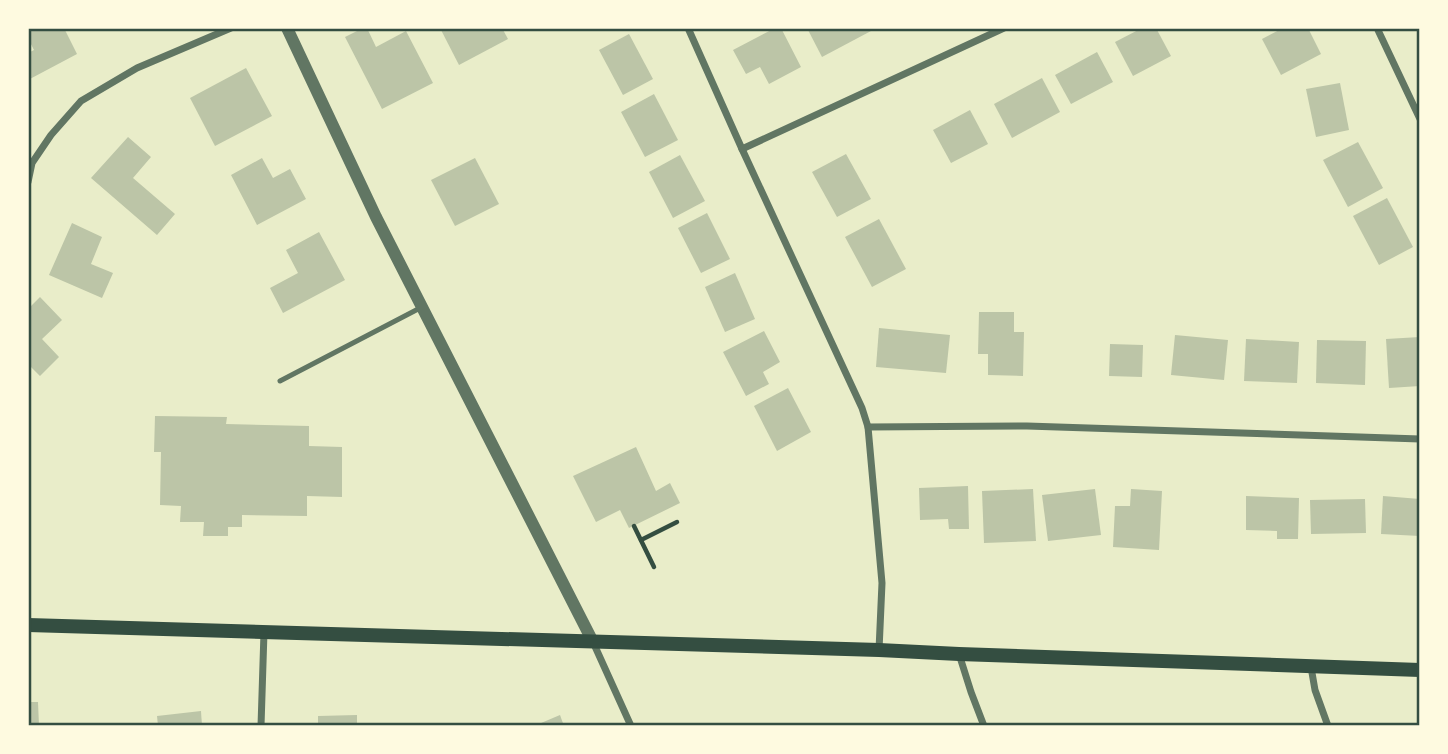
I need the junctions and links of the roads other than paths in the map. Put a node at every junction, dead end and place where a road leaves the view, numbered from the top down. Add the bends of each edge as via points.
1 (231, 28) edge
2 (288, 28) edge
3 (688, 28) edge
4 (1004, 28) edge
5 (1377, 28) edge
6 (1420, 119) edge
7 (742, 149) junction
8 (30, 162) edge
9 (28, 182) edge
10 (422, 307) junction
11 (280, 382) dead end
12 (868, 427) junction
13 (1420, 439) edge
14 (28, 625) edge
15 (264, 632) junction
16 (593, 642) junction
17 (879, 650) junction
18 (959, 654) junction
19 (1311, 667) junction
20 (1420, 670) edge
21 (261, 726) edge
22 (631, 726) edge
23 (984, 726) edge
24 (1328, 726) edge

1 - 8 street via 137,68 81,101
2 - 10 street
3 - 7 street
4 - 7 street
5 - 6 street
7 - 12 street
8 - 9 street
10 - 11 lane
10 - 16 street
12 - 13 street via 1027,426
12 - 17 street via 882,583
14 - 15 main road
15 - 16 main road
15 - 21 street
16 - 17 main road
16 - 22 street
17 - 18 main road
18 - 19 main road
18 - 23 street
19 - 20 main road
19 - 24 street

